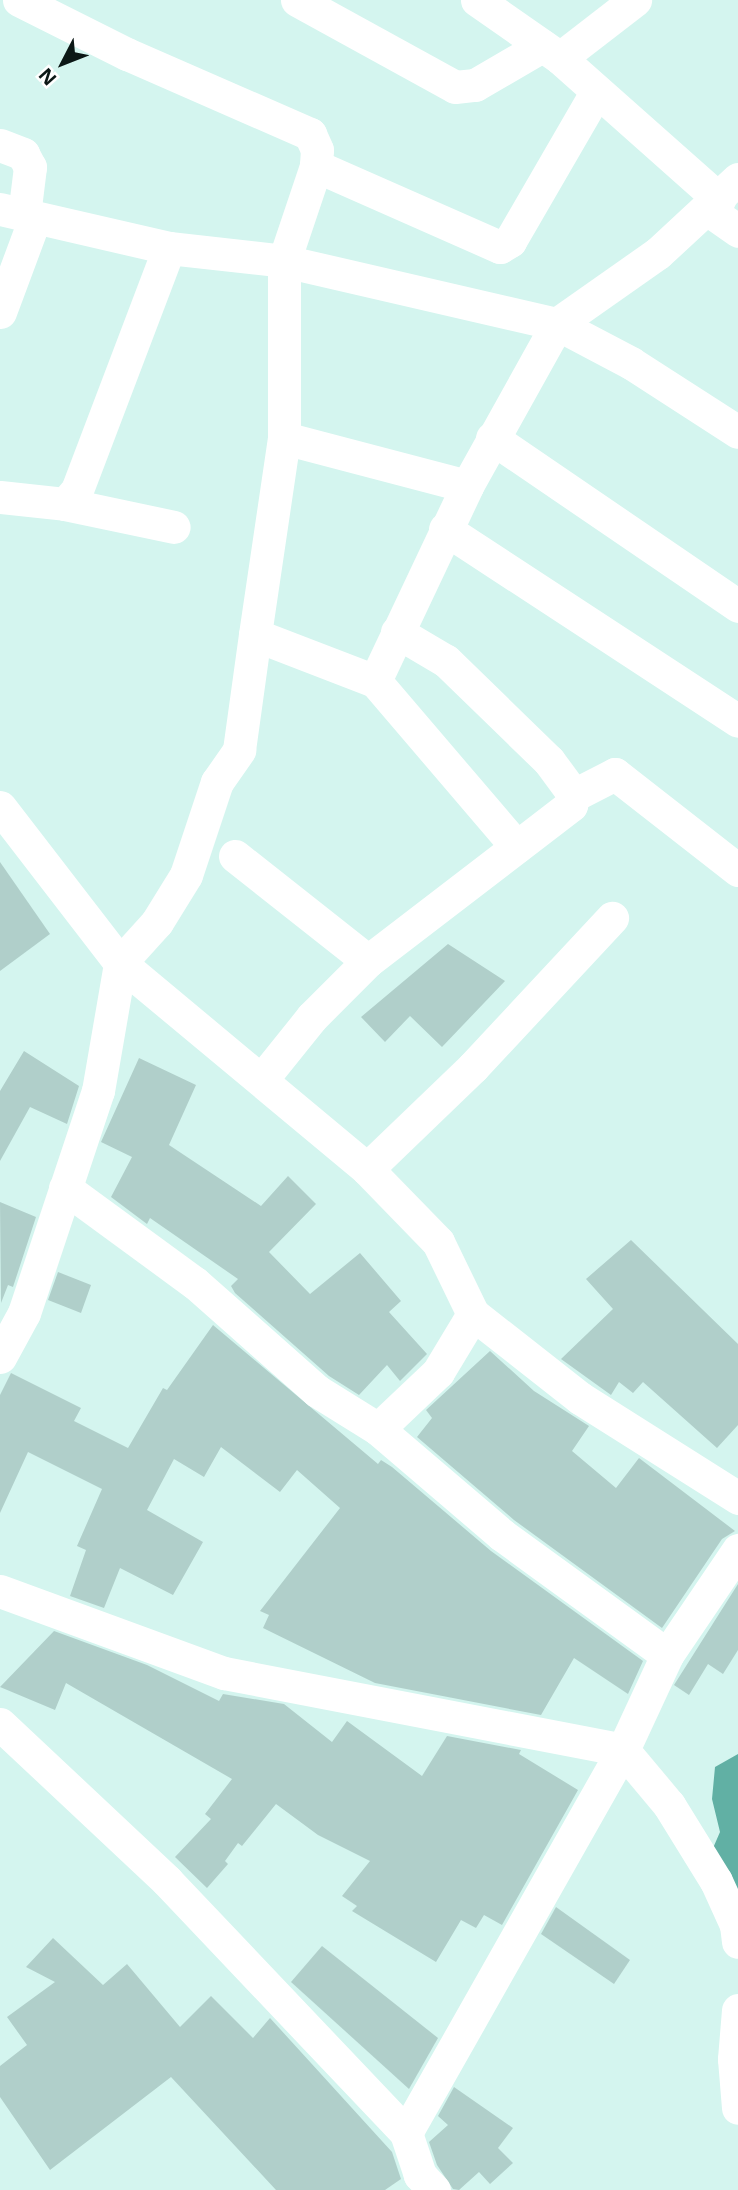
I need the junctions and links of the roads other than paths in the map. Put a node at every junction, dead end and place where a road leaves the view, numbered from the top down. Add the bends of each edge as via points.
1 (19, 0) edge
2 (297, 0) edge
3 (478, 0) edge
4 (635, 0) edge
5 (551, 52) junction
6 (597, 91) junction
7 (0, 145) edge
8 (316, 166) junction
9 (721, 196) edge
10 (20, 214) edge
11 (738, 231) edge
12 (169, 248) junction
13 (284, 261) junction
14 (0, 312) edge
15 (557, 324) junction
16 (738, 432) edge
17 (284, 438) junction
18 (492, 438) junction
19 (467, 486) junction
20 (0, 497) edge
21 (65, 504) junction
22 (174, 527) dead end
23 (445, 528) junction
24 (738, 606) edge
25 (397, 632) junction
26 (255, 635) junction
27 (375, 681) junction
28 (738, 722) edge
29 (574, 795) junction
30 (0, 807) edge
31 (517, 847) junction
32 (235, 856) dead end
33 (738, 870) edge
34 (612, 918) dead end
35 (368, 961) junction
36 (120, 963) junction
37 (263, 1078) junction
38 (367, 1169) junction
39 (65, 1188) junction
40 (12, 1309) edge
41 (473, 1314) junction
42 (0, 1357) edge
43 (377, 1429) junction
44 (738, 1498) edge
45 (738, 1550) edge
46 (0, 1591) edge
47 (667, 1656) junction
48 (0, 1724) edge
49 (624, 1751) junction
50 (738, 1942) edge
51 (738, 2010) edge
52 (738, 2108) edge
53 (406, 2133) junction
54 (417, 2185) edge

1 - 8 street via 127,54 310,134 317,150
2 - 5 street via 455,87 475,85
3 - 5 street
4 - 5 street
5 - 6 street
6 - 8 street via 510,240 500,247
6 - 9 street
7 - 10 street via 23,154 30,167
8 - 13 street
9 - 11 street
9 - 15 street via 658,253
10 - 12 street
10 - 14 street
12 - 13 street
12 - 21 street via 77,490
13 - 15 street
13 - 17 street
15 - 16 street via 631,363
15 - 18 street
17 - 19 street
17 - 26 street
18 - 19 street
18 - 24 street
19 - 23 street
20 - 21 street
21 - 22 street
23 - 25 street
23 - 28 street
25 - 27 street
25 - 29 street via 446,661 549,761
26 - 27 street
26 - 36 street via 239,750 218,782 186,875 157,922
27 - 31 street
29 - 31 street via 570,804
29 - 33 street via 615,774
30 - 36 street
31 - 35 street
32 - 35 street
34 - 38 street via 473,1067
35 - 37 street via 312,1017
36 - 37 street
36 - 39 street via 98,1091
37 - 38 street
38 - 41 street via 438,1242
39 - 40 street
39 - 43 street via 195,1283 317,1391
40 - 42 street
41 - 43 street via 439,1372
41 - 44 street via 580,1398
43 - 47 street via 502,1535
45 - 47 street
46 - 49 street via 224,1672
47 - 49 street
48 - 53 street via 167,1881
49 - 50 street via 669,1805 716,1881 736,1925
49 - 53 street
51 - 52 street via 734,2059
53 - 54 street

